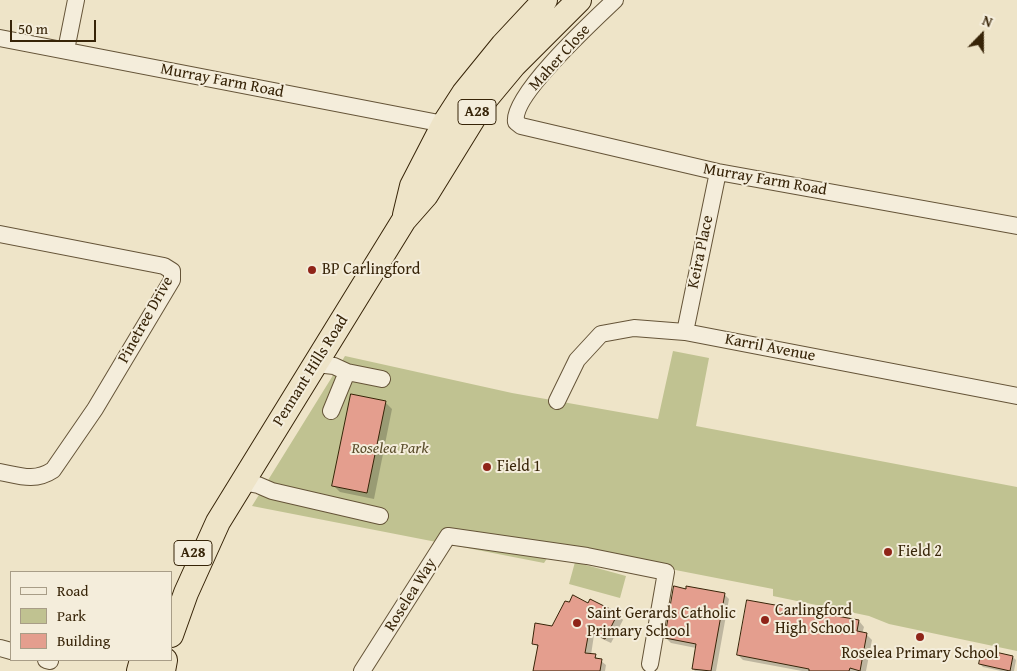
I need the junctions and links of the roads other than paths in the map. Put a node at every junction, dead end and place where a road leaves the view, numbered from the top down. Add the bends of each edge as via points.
1 (76, 0) edge
2 (546, 0) edge
3 (579, 0) edge
4 (614, 0) edge
5 (0, 38) edge
6 (66, 50) junction
7 (484, 101) junction
8 (516, 122) joint
9 (444, 124) junction
10 (718, 172) junction
11 (404, 220) junction
12 (1017, 226) edge
13 (0, 234) edge
14 (685, 332) junction
15 (316, 364) junction
16 (347, 372) junction
17 (382, 379) dead end
18 (1017, 396) edge
19 (558, 401) dead end
20 (331, 411) dead end
21 (0, 472) edge
22 (242, 482) junction
23 (380, 516) dead end
24 (218, 522) junction
25 (172, 585) edge
26 (172, 632) edge
27 (650, 664) dead end
28 (362, 671) edge

1 - 6 street
2 - 9 highway, Pennant Hills Road / A28 via 484,66
3 - 7 highway, Pennant Hills Road / A28 via 514,65
4 - 8 street, Maher Close via 535,83 515,115
5 - 6 street, Murray Farm Road
6 - 9 street, Murray Farm Road
7 - 9 highway via 467,111 458,123
7 - 11 highway, Pennant Hills Road / A28 via 426,194
8 - 10 street, Murray Farm Road via 527,128
9 - 11 highway, Pennant Hills Road / A28 via 412,186
10 - 12 street, Murray Farm Road
10 - 14 street, Keira Place
11 - 15 highway, Pennant Hills Road / A28
13 - 21 street, Pinetree Drive via 164,266 172,271 172,280 96,409 53,470 34,478
14 - 18 street, Karril Avenue
14 - 19 street, Karril Avenue via 634,328 601,334 577,360
15 - 16 street via 334,366
15 - 22 highway, Pennant Hills Road / A28
16 - 17 street
16 - 20 street
22 - 23 street
22 - 24 highway, Pennant Hills Road / A28
24 - 25 highway, Pennant Hills Road / A28 via 179,571
24 - 26 highway, Pennant Hills Road / A28
27 - 28 street, Roselea Way via 666,572 587,556 448,536

